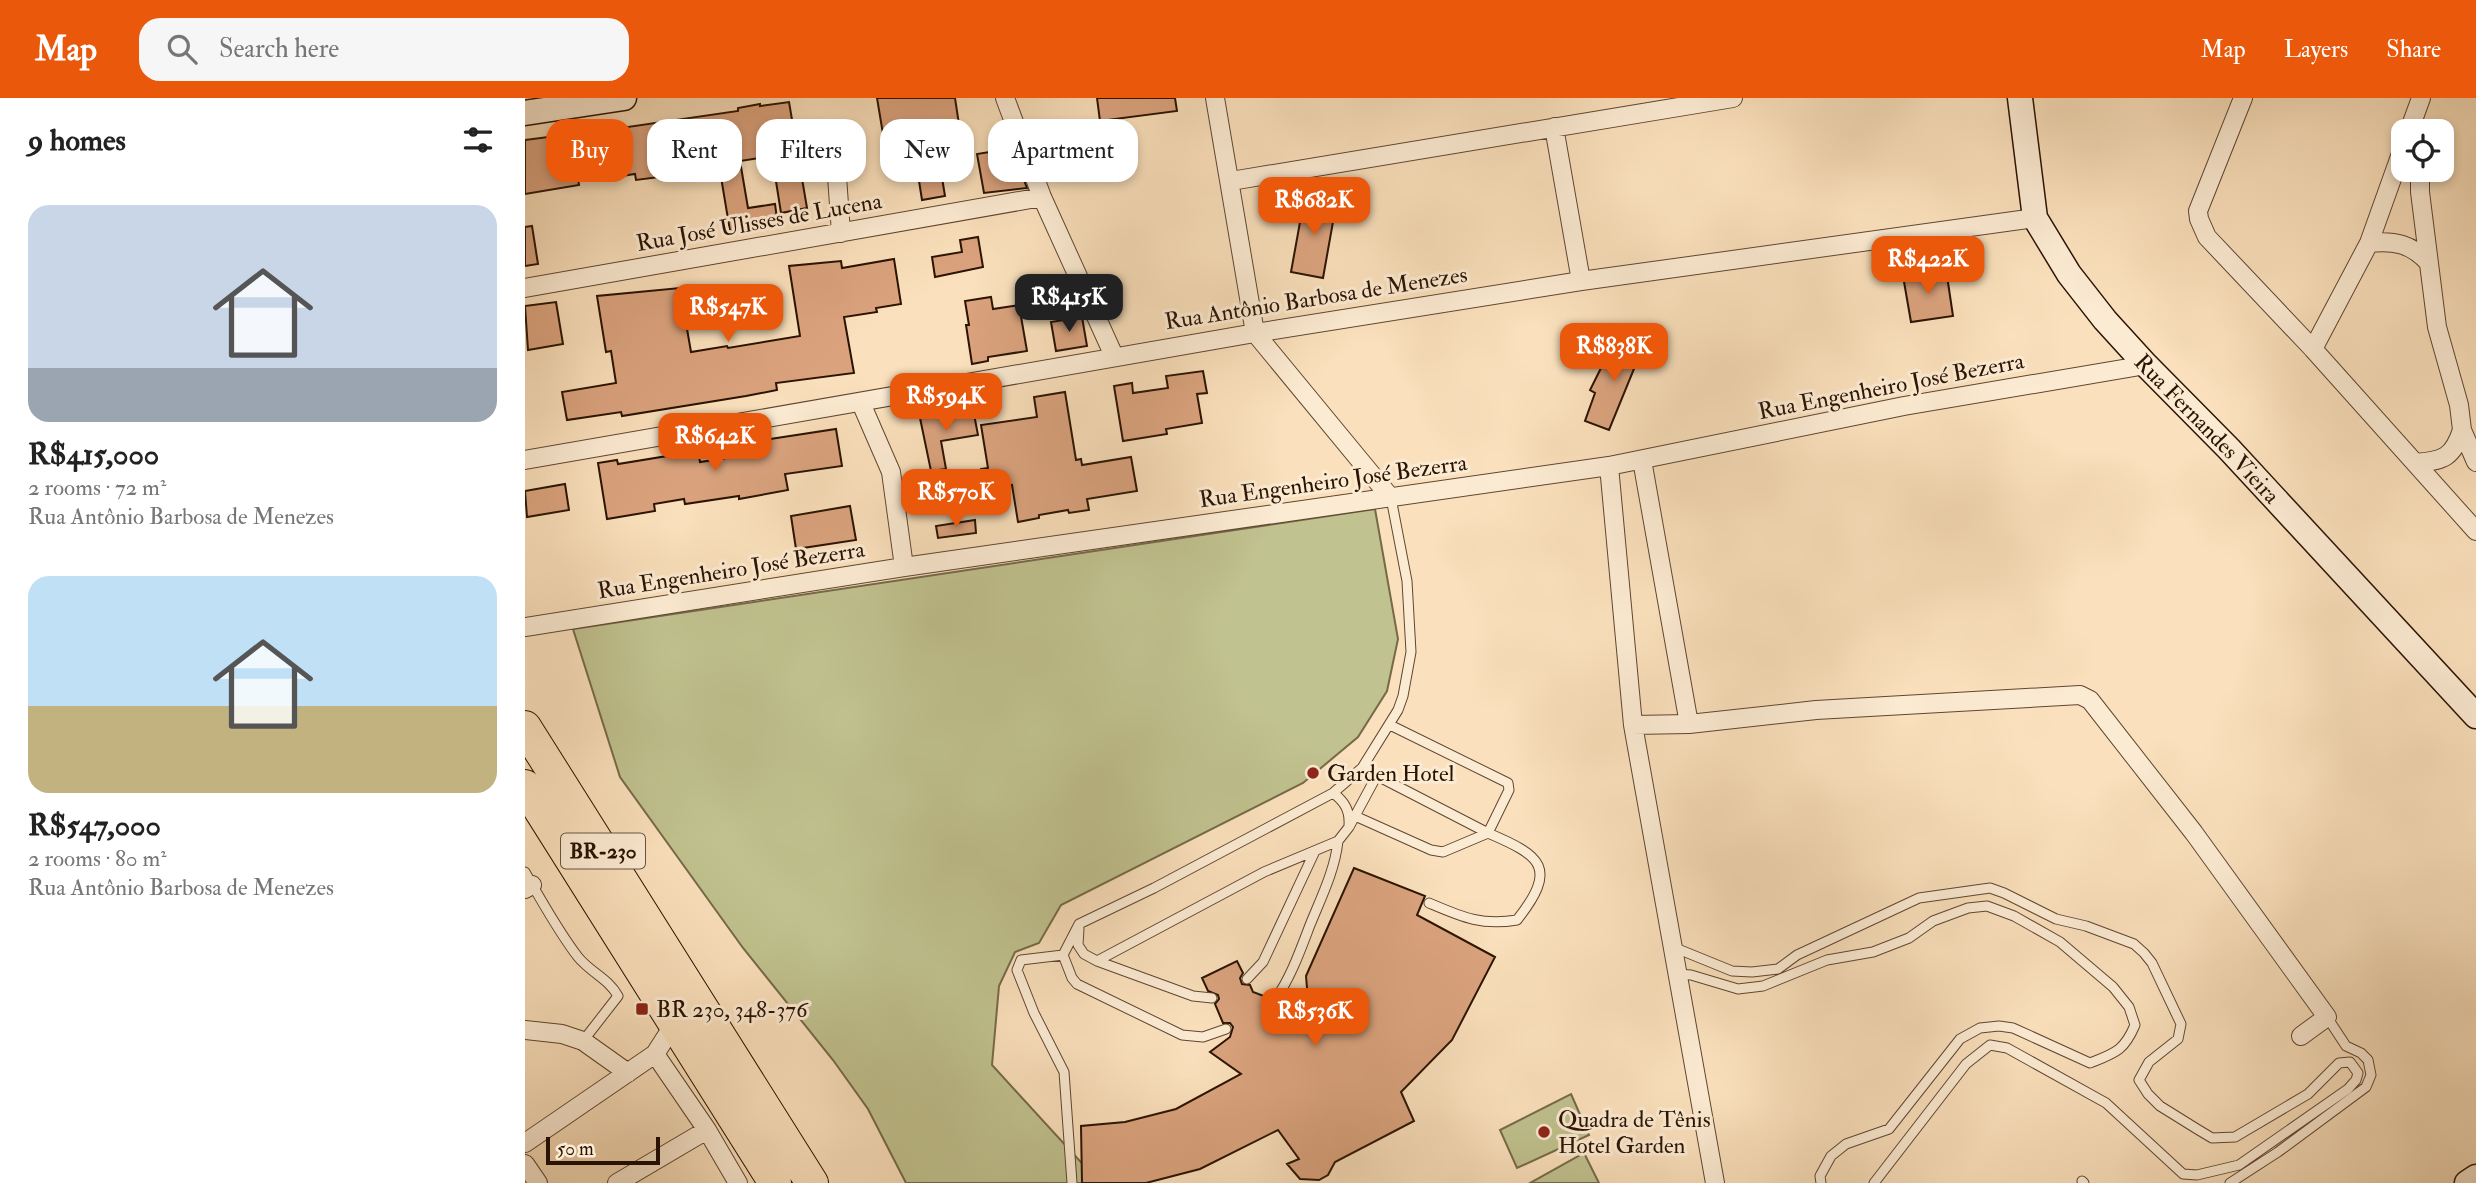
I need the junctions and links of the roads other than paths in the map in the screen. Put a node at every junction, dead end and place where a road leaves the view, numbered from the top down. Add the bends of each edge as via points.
1 (624, 98) edge
2 (1005, 98) edge
3 (1216, 98) edge
4 (1733, 98) edge
5 (2020, 98) edge
6 (2243, 98) edge
7 (2420, 101) edge
8 (525, 113) edge
9 (2413, 119) edge
10 (2420, 119) edge
11 (1554, 127) junction
12 (1231, 181) junction
13 (837, 182) edge
14 (2391, 182) edge
15 (2420, 182) edge
16 (1042, 197) junction
17 (2035, 218) junction
18 (841, 233) junction
19 (2369, 243) junction
20 (2429, 263) junction
21 (1581, 281) junction
22 (525, 288) edge
23 (1255, 333) junction
24 (2313, 349) junction
25 (1114, 356) junction
26 (2146, 365) junction
27 (861, 403) junction
28 (2468, 403) edge
29 (2462, 430) junction
30 (525, 460) edge
31 (1642, 460) junction
32 (2415, 463) junction
33 (2476, 463) edge
34 (1609, 466) junction
35 (1391, 498) junction
36 (2476, 531) edge
37 (904, 567) junction
38 (525, 627) edge
39 (2476, 716) edge
40 (1689, 724) junction
41 (1390, 725) junction
42 (1633, 725) junction
43 (525, 727) edge
44 (1362, 768) junction
45 (1376, 777) junction
46 (525, 786) edge
47 (1333, 793) junction
48 (1355, 816) junction
49 (1349, 827) junction
50 (1488, 833) junction
51 (1338, 841) junction
52 (1315, 851) junction
53 (527, 882) edge
54 (1429, 904) dead end
55 (1079, 924) junction
56 (1673, 947) junction
57 (1063, 955) junction
58 (1097, 961) junction
59 (1678, 974) junction
60 (1247, 979) dead end
61 (1212, 998) dead end
62 (1275, 1000) dead end
63 (2327, 1017) junction
64 (675, 1023) junction
65 (1226, 1029) dead end
66 (525, 1030) edge
67 (2301, 1036) dead end
68 (583, 1041) junction
69 (655, 1054) junction
70 (628, 1073) junction
71 (707, 1130) junction
72 (525, 1143) edge
73 (525, 1164) edge
74 (2476, 1177) edge
75 (538, 1183) edge
76 (617, 1183) edge
77 (738, 1183) edge
78 (775, 1183) edge
79 (812, 1183) edge
80 (1072, 1183) edge
81 (1715, 1183) edge
82 (1821, 1183) edge
83 (1874, 1183) edge
84 (2230, 1183) edge
85 (2467, 1183) edge

1 - 8 street
2 - 16 street
3 - 12 street
4 - 11 street
5 - 17 street, Rua Fernandes Vieira
6 - 24 street via 2200,203 2199,219 2207,237
7 - 9 street
7 - 10 street
11 - 12 street
11 - 21 street
12 - 23 street
13 - 18 street
14 - 19 street
15 - 20 street
16 - 18 street, Rua José Ulisses de Lucena
16 - 25 street
17 - 21 street, Rua Antônio Barbosa de Menezes
17 - 26 street, Rua Fernandes Vieira via 2069,274
18 - 22 street, Rua José Ulisses de Lucena
19 - 20 street via 2402,243
19 - 24 street
20 - 28 street via 2437,327
21 - 23 street, Rua Antônio Barbosa de Menezes
23 - 25 street, Rua Antônio Barbosa de Menezes
23 - 35 street
24 - 32 street
25 - 27 street, Rua Antônio Barbosa de Menezes
26 - 31 street, Rua Engenheiro José Bezerra via 1904,406
26 - 39 street, Rua Fernandes Vieira
27 - 30 street, Rua Antônio Barbosa de Menezes
27 - 37 street via 891,472
28 - 29 street
29 - 32 street via 2456,449 2444,458
29 - 33 street
31 - 34 street, Rua Engenheiro José Bezerra
31 - 40 street
32 - 36 street
34 - 35 street, Rua Engenheiro José Bezerra
34 - 42 street
35 - 37 street, Rua Engenheiro José Bezerra
35 - 41 lane via 1406,581 1411,652 1403,696
37 - 38 street, Rua Engenheiro José Bezerra
40 - 42 street
40 - 63 street via 1817,710 2080,695 2090,700 2193,833
41 - 44 lane
41 - 50 lane via 1508,783 1509,790
42 - 56 street
43 - 79 highway, BR-230
44 - 45 lane
44 - 47 lane
45 - 48 lane
45 - 50 lane
46 - 64 highway, BR-230
47 - 49 lane via 1347,810
47 - 55 lane
48 - 49 lane
48 - 50 lane via 1443,852
49 - 51 lane
50 - 54 lane via 1534,856 1541,867 1540,881 1517,920 1496,924 1474,921
51 - 52 lane
51 - 62 lane via 1320,901 1287,983
52 - 58 lane via 1264,872
52 - 60 lane via 1263,962
53 - 68 lane via 581,961 618,996
55 - 57 lane
55 - 58 lane via 1077,945
56 - 59 street
56 - 83 lane via 1732,971 1778,969 1797,955 1919,898 1990,888 2056,919 2134,944 2144,953 2181,1024 2178,1039 2149,1062 2139,1080 2160,1105 2212,1138 2235,1137 2308,1094 2339,1063 2350,1062 2358,1073 2348,1089 2239,1165 2183,1174 2096,1097 2007,1048 1990,1045 1966,1064
57 - 65 lane via 1077,984 1182,1035 1202,1037
57 - 80 lane via 1021,960 1017,970 1064,1072
58 - 61 lane via 1193,996
59 - 81 street
59 - 82 lane via 1738,989 1763,986 1827,960 1873,952 1909,938 1933,921 1987,906 2060,942 2113,987 2129,1007 2134,1025 2127,1043 2090,1063 2013,1028 1980,1028 1960,1039 1889,1129 1846,1144 1831,1156
63 - 67 street
63 - 84 lane via 2346,1046 2368,1060 2371,1075 2366,1087
64 - 69 street
64 - 78 highway, BR-230
66 - 68 street
68 - 70 street
69 - 70 street
69 - 71 street
70 - 72 street
71 - 76 street
71 - 77 street
73 - 75 street
74 - 85 street

